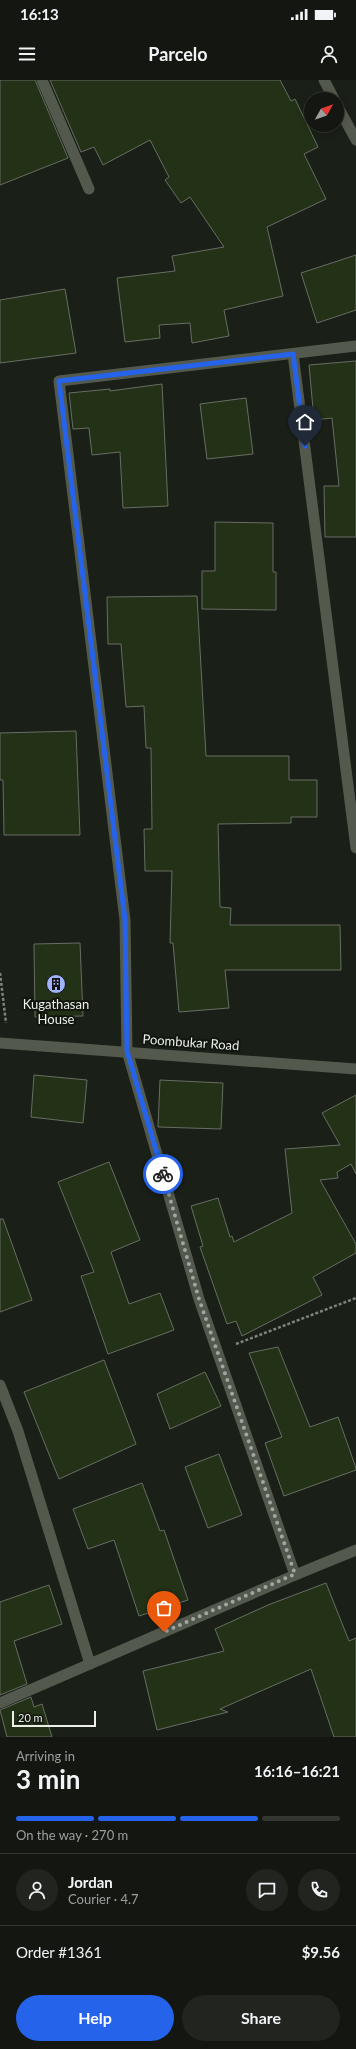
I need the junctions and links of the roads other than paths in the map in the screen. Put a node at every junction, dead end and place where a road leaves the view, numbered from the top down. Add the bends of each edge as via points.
1 (42, 80) edge
2 (324, 80) edge
3 (330, 92) edge
4 (344, 118) edge
5 (356, 140) edge
6 (89, 189) dead end
7 (356, 346) edge
8 (293, 354) junction
9 (356, 848) edge
10 (4, 1043) edge
11 (127, 1051) junction
12 (356, 1069) edge
13 (0, 1385) edge
14 (356, 1550) edge
15 (295, 1574) junction
16 (90, 1664) junction
17 (0, 1703) edge

1 - 6 street
2 - 3 street
4 - 5 street
7 - 8 street
8 - 9 street
8 - 11 street via 59,381 125,920
10 - 11 street, Poombukar Road
11 - 12 street, Poombukar Road
11 - 15 street via 199,1299
13 - 16 street via 18,1431
14 - 15 street
15 - 16 street
16 - 17 street

